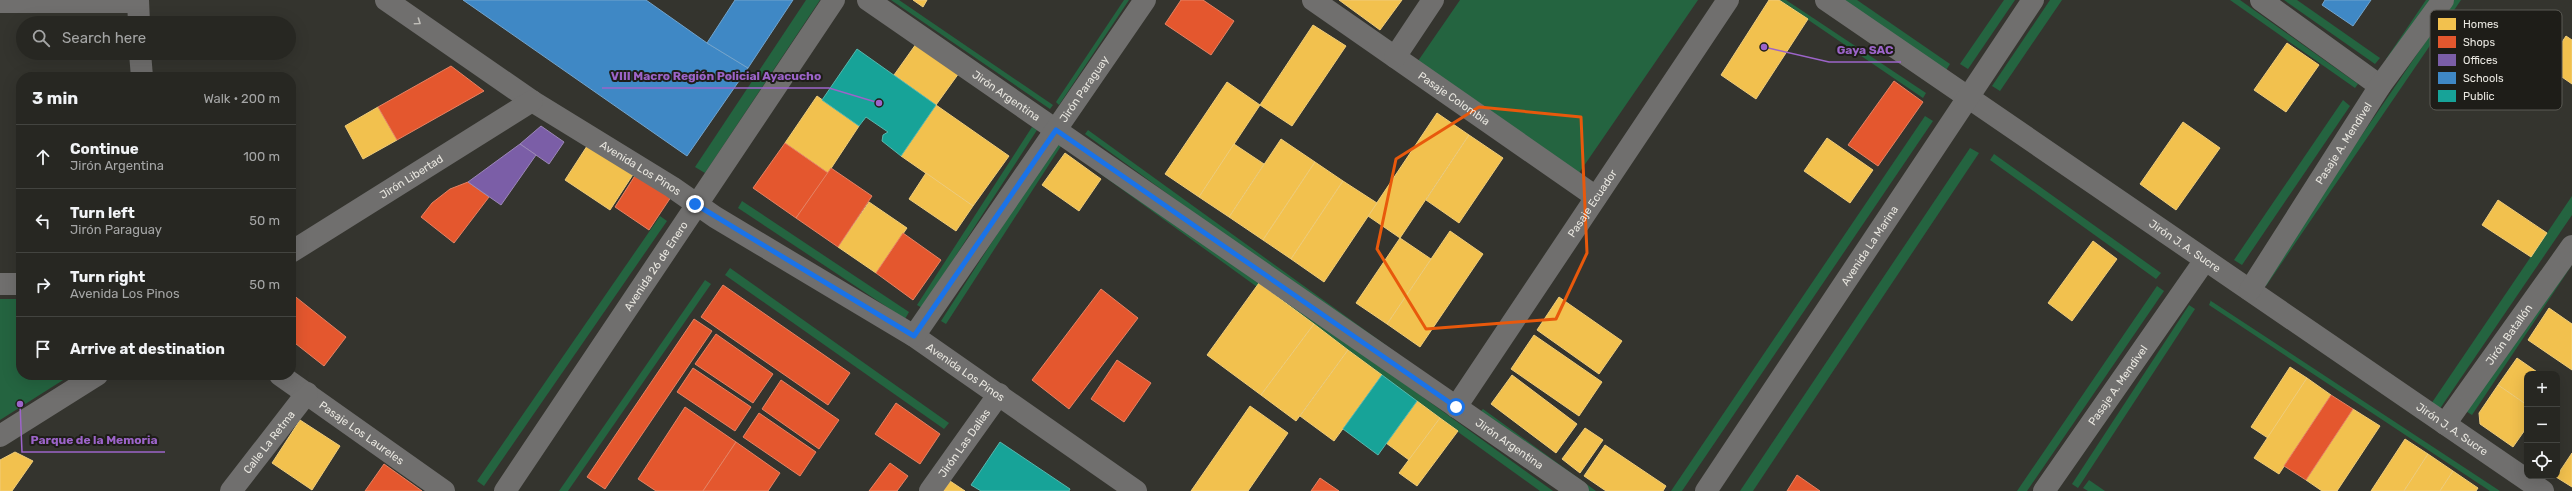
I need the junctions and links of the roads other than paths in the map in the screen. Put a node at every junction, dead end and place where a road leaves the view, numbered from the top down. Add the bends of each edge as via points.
1 (386, 0) edge
2 (834, 0) edge
3 (868, 0) edge
4 (1145, 0) edge
5 (1313, 0) edge
6 (1433, 0) edge
7 (1728, 0) edge
8 (1826, 0) edge
9 (2033, 0) edge
10 (2261, 0) edge
11 (2443, 0) edge
12 (138, 1) edge
13 (0, 2) edge
14 (2436, 10) edge
15 (139, 16) edge
16 (2430, 18) edge
17 (1395, 57) junction
18 (141, 60) edge
19 (142, 72) edge
20 (2380, 86) junction
21 (1968, 97) junction
22 (532, 101) junction
23 (1056, 130) junction
24 (1596, 197) junction
25 (695, 204) junction
26 (2572, 246) edge
27 (296, 249) edge
28 (2205, 260) junction
29 (0, 284) edge
30 (16, 284) edge
31 (2250, 290) junction
32 (914, 336) junction
33 (89, 380) edge
34 (288, 380) edge
35 (307, 393) junction
36 (999, 394) junction
37 (1456, 407) junction
38 (2446, 424) junction
39 (0, 436) edge
40 (2053, 488) edge
41 (231, 491) edge
42 (444, 491) edge
43 (505, 491) edge
44 (930, 491) edge
45 (1136, 491) edge
46 (1578, 491) edge
47 (1706, 491) edge
48 (2543, 491) edge

1 -> 22 street, Avenida Los Pinos
2 - 25 street, Avenida 26 de Enero via 718,174
3 - 23 street, Jirón Argentina
4 - 23 street, Jirón Paraguay
5 - 17 street, Pasaje Colombia
6 - 17 street
7 - 24 street, Pasaje Ecuador
8 - 21 street, Jirón J. A. Sucre
9 - 21 street, Avenida La Marina
10 - 20 street
11 - 14 street, Pasaje A. Mendivel
12 - 13 street
12 - 15 street
16 - 20 street, Pasaje A. Mendivel
17 - 24 street, Pasaje Colombia
18 - 19 street
20 - 31 street, Pasaje A. Mendivel
21 - 28 street, Jirón J. A. Sucre
21 - 47 street, Avenida La Marina
22 - 25 street, Avenida Los Pinos
22 - 27 street, Jirón Libertad
23 - 32 street, Jirón Paraguay
23 - 37 street, Jirón Argentina
24 - 37 street, Pasaje Ecuador
25 - 32 street, Avenida Los Pinos
25 - 43 street, Avenida 26 de Enero
26 - 38 street, Jirón Batallón
28 - 31 street, Jirón J. A. Sucre
28 - 40 street, Pasaje A. Mendivel
29 - 30 street
31 - 38 street, Jirón J. A. Sucre
32 - 36 street, Avenida Los Pinos
33 - 39 street
34 - 35 street, Pasaje Los Laureles
35 - 41 street, Calle La Retma
35 - 42 street, Pasaje Los Laureles
36 - 44 street, Jirón Las Dalias
36 - 45 street, Avenida Los Pinos
37 - 46 street, Jirón Argentina
38 - 48 street, Jirón J. A. Sucre

